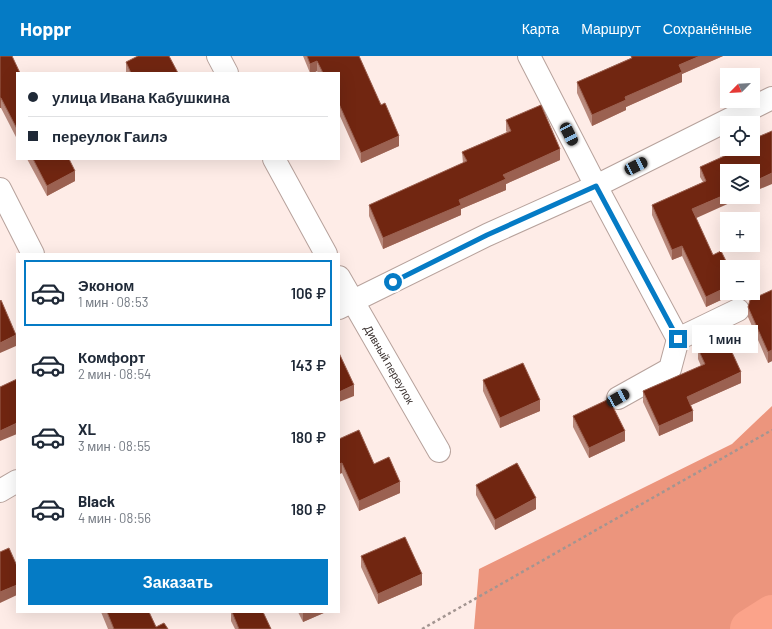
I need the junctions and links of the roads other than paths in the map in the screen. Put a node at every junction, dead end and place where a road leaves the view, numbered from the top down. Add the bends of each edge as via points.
1 (218, 56) edge
2 (529, 56) edge
3 (226, 72) edge
4 (772, 98) edge
5 (275, 160) edge
6 (596, 186) junction
7 (0, 188) edge
8 (32, 253) edge
9 (325, 253) edge
10 (340, 281) edge
11 (346, 305) edge
12 (738, 310) dead end
13 (678, 339) junction
14 (618, 398) dead end
15 (439, 451) dead end
16 (16, 482) edge
17 (0, 491) edge

1 - 3 street
2 - 6 street
4 - 6 street
5 - 9 street
6 - 11 street via 487,235
6 - 13 street
7 - 8 street
10 - 11 street, Дивный переулок
11 - 15 street, Дивный переулок
12 - 13 street
13 - 14 street via 670,369
16 - 17 street

